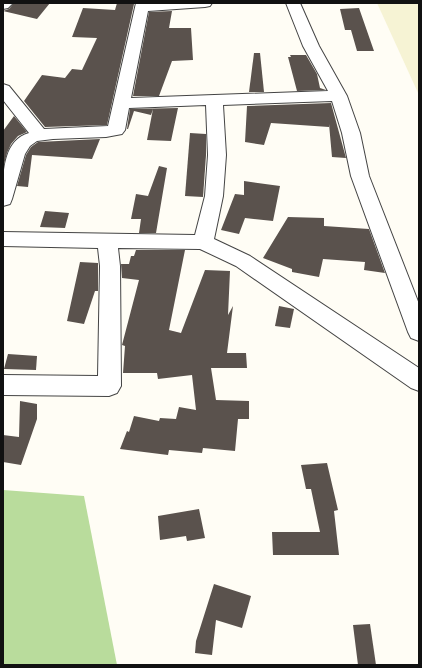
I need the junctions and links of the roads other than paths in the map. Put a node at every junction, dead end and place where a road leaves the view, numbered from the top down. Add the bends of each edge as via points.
1 (6, 3) edge
2 (205, 3) edge
3 (293, 3) edge
4 (3, 5) edge
5 (143, 5) edge
6 (3, 89) edge
7 (339, 96) junction
8 (214, 99) junction
9 (122, 103) junction
10 (39, 134) junction
11 (3, 199) edge
12 (3, 239) edge
13 (107, 241) junction
14 (203, 242) junction
15 (419, 332) edge
16 (419, 381) edge
17 (3, 385) edge

1 - 4 street
2 - 5 street
3 - 7 street via 311,46
5 - 9 street
6 - 10 street
7 - 8 street
7 - 15 street via 351,133 360,176
8 - 9 street
8 - 14 street via 217,155 214,196
9 - 10 street via 116,130 105,133
10 - 11 street via 24,141 15,157
12 - 13 street
13 - 14 street
13 - 17 street via 110,281 109,386
14 - 16 street via 243,261

